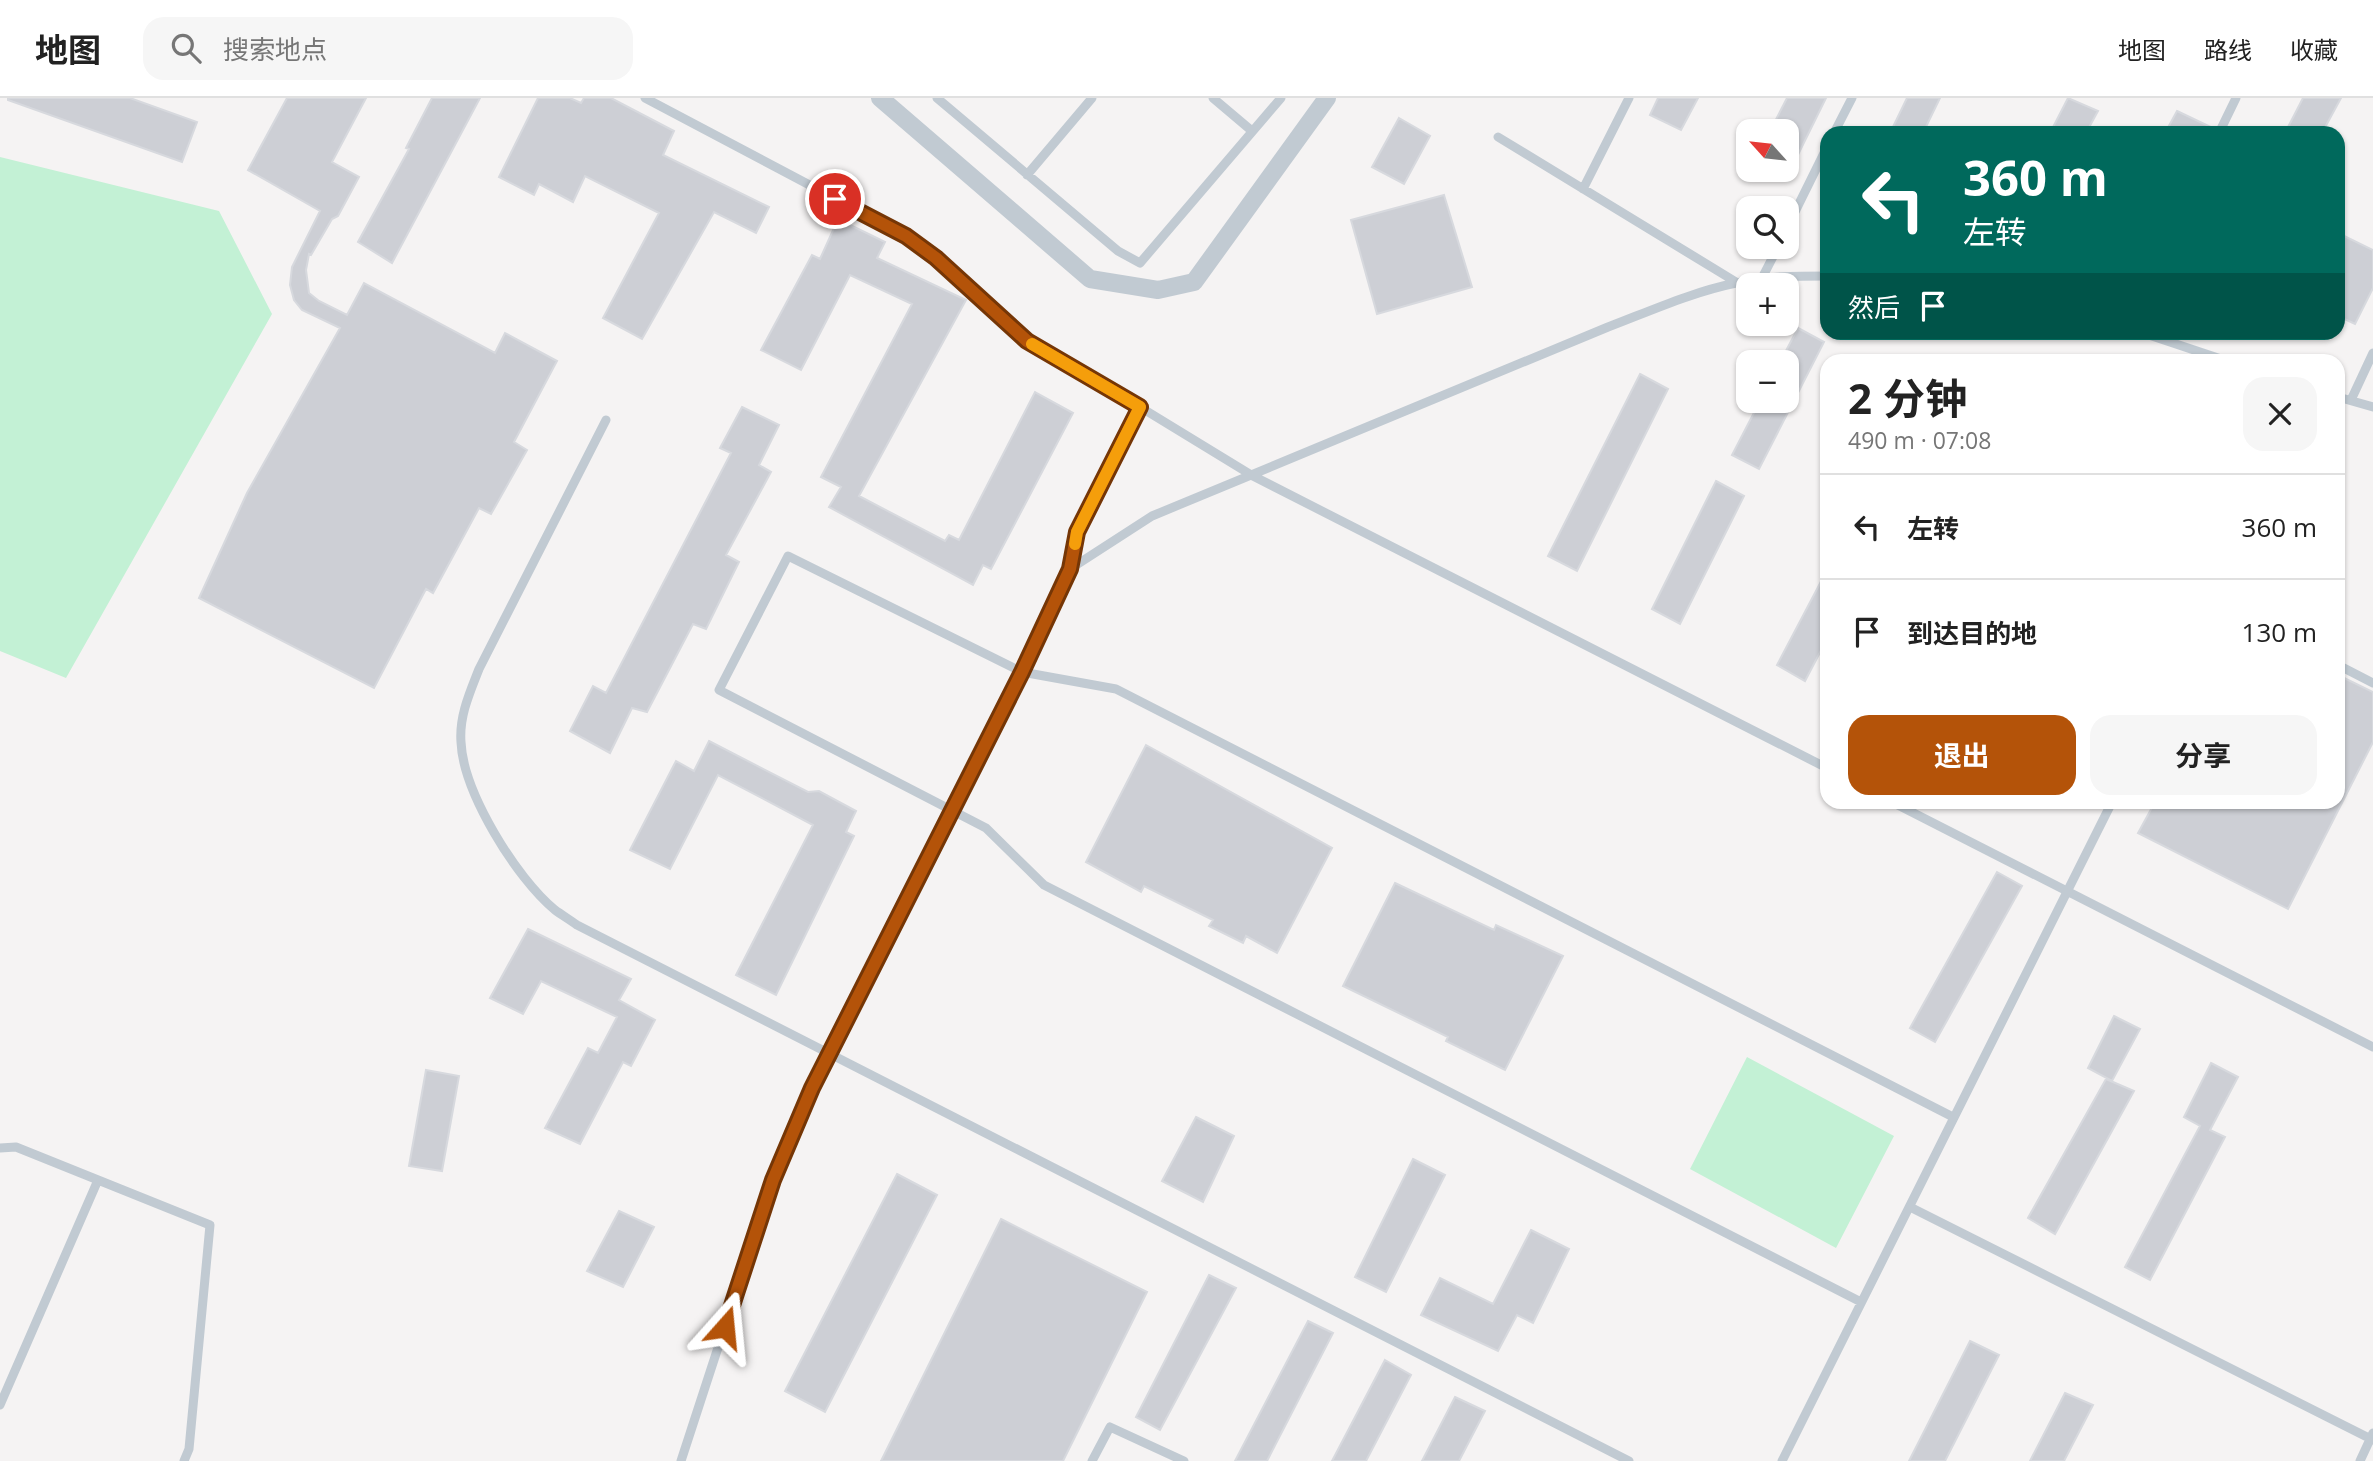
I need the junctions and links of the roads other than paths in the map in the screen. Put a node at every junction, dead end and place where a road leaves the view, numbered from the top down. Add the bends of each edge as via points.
1 (645, 98) edge
2 (880, 98) edge
3 (937, 98) edge
4 (1092, 98) edge
5 (1213, 98) edge
6 (1280, 98) edge
7 (1327, 98) edge
8 (1629, 98) edge
9 (1852, 98) edge
10 (2236, 98) edge
11 (1838, 126) edge
12 (2222, 126) edge
13 (1252, 131) junction
14 (1498, 137) dead end
15 (1820, 161) edge
16 (1027, 175) junction
17 (1583, 189) junction
18 (1799, 204) edge
19 (1820, 276) edge
20 (1799, 278) edge
21 (1736, 282) joint
22 (2164, 340) edge
23 (2373, 353) edge
24 (2206, 354) edge
25 (2345, 399) edge
26 (2351, 400) junction
27 (1140, 407) junction
28 (2373, 407) edge
29 (606, 420) dead end
30 (1253, 476) junction
31 (1070, 569) junction
32 (2345, 669) edge
33 (1022, 672) junction
34 (2373, 683) edge
35 (1820, 764) edge
36 (1906, 809) edge
37 (2108, 809) edge
38 (951, 811) junction
39 (2067, 890) junction
40 (2373, 1047) edge
41 (829, 1055) junction
42 (1953, 1117) junction
43 (0, 1148) edge
44 (98, 1180) junction
45 (1910, 1207) junction
46 (1861, 1302) junction
47 (0, 1405) edge
48 (2372, 1438) edge
49 (184, 1461) edge
50 (681, 1461) edge
51 (1092, 1461) edge
52 (1184, 1461) edge
53 (1629, 1461) edge
54 (1782, 1461) edge
55 (2360, 1461) edge

1 - 27 lane via 906,236 1027,341
2 - 7 street via 1090,279 1158,289 1194,282
3 - 16 lane
4 - 16 lane
5 - 13 lane
6 - 13 lane
8 - 17 lane
9 - 11 lane
10 - 12 lane
13 - 16 lane via 1140,263 1118,251
14 - 17 lane
15 - 18 lane
17 - 21 lane
19 - 20 lane
21 - 30 lane via 1608,327
22 - 24 lane
23 - 26 lane
25 - 26 lane
26 - 28 lane
27 - 30 lane
27 - 31 lane via 1077,532
29 - 41 lane via 479,668 463,712 460,743 467,772 485,817 520,873 554,909
30 - 31 lane via 1152,516
30 - 35 lane
31 - 33 lane
32 - 34 lane
33 - 38 lane
33 - 38 lane via 788,555 744,641 719,690
33 - 42 lane via 1116,690
36 - 39 lane
37 - 39 lane
38 - 41 lane
38 - 46 lane via 986,828 1044,885
39 - 40 lane
39 - 42 lane
41 - 50 lane via 773,1180
41 - 53 lane
42 - 45 lane
43 - 44 lane via 16,1147
44 - 47 lane
44 - 49 lane via 210,1224 190,1449
45 - 46 lane
45 - 48 lane
46 - 54 lane
48 - 55 lane
51 - 52 lane via 1110,1427

